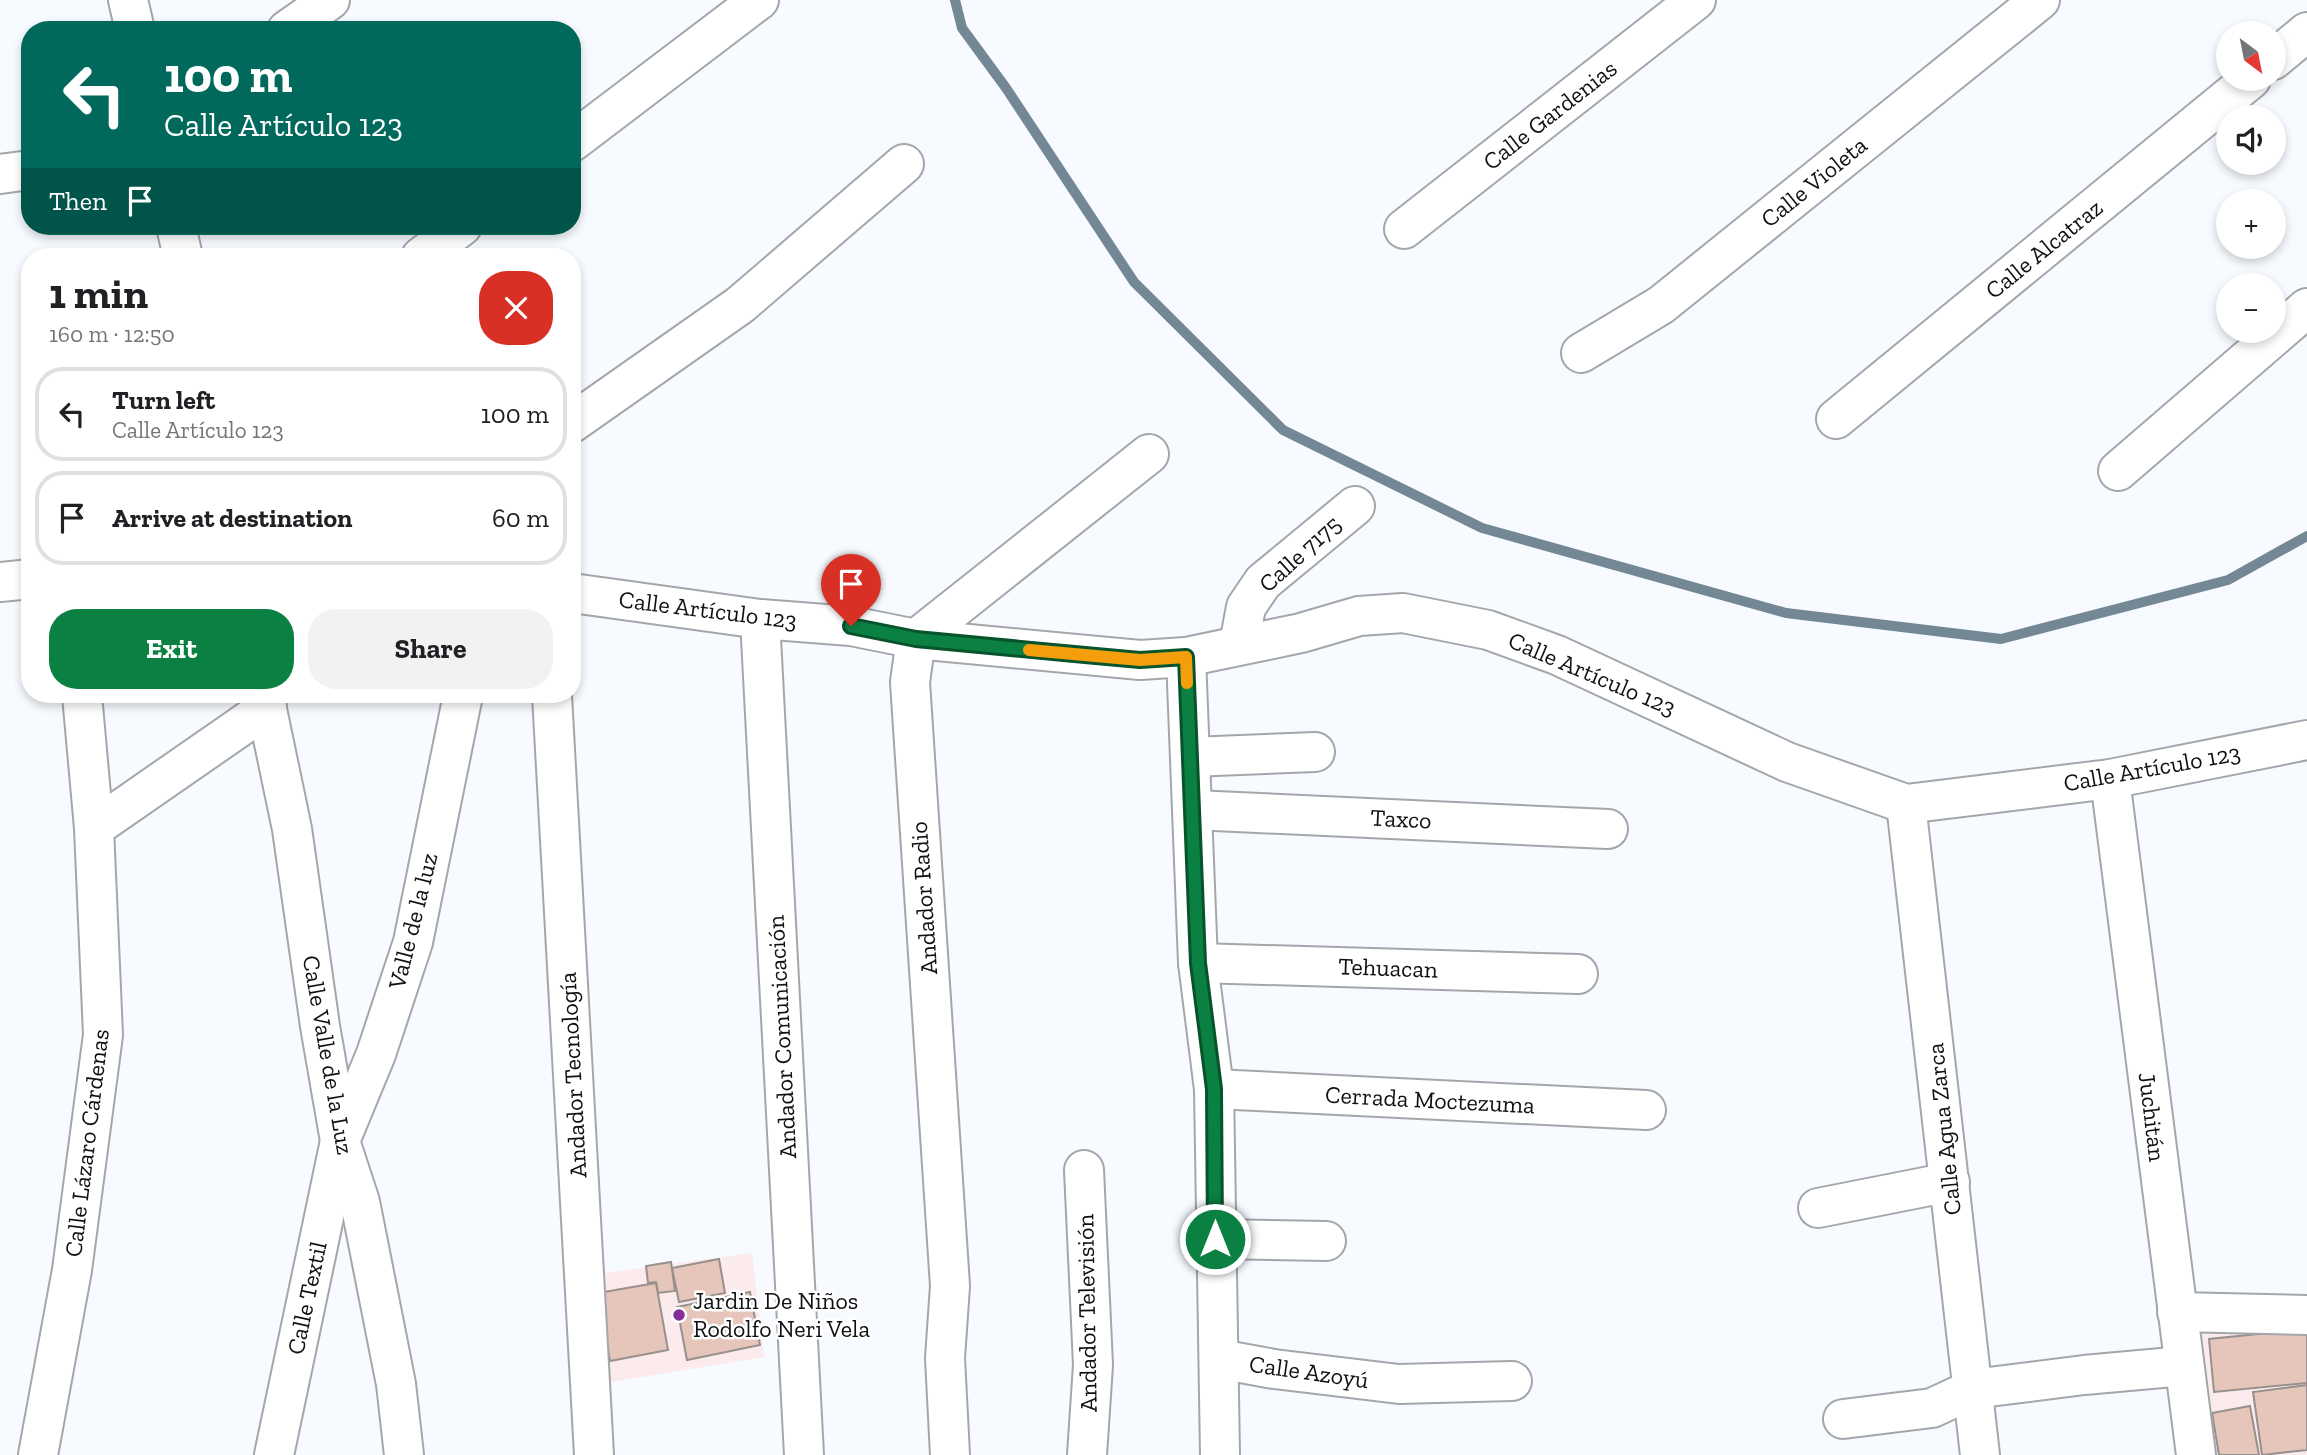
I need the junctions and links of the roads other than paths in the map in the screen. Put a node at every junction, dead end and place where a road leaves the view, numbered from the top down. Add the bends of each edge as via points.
1 (128, 0) edge
2 (330, 0) edge
3 (759, 0) edge
4 (1696, 0) edge
5 (2040, 0) edge
6 (133, 21) edge
7 (300, 21) edge
8 (2307, 32) edge
9 (2286, 49) edge
10 (2236, 91) edge
11 (581, 135) edge
12 (904, 164) dead end
13 (21, 171) edge
14 (0, 174) edge
15 (1404, 229) dead end
16 (450, 235) edge
17 (433, 248) edge
18 (2307, 307) edge
19 (1581, 352) dead end
20 (581, 417) edge
21 (1836, 419) dead end
22 (1149, 454) dead end
23 (2118, 471) dead end
24 (1355, 506) dead end
25 (21, 580) edge
26 (0, 582) edge
27 (581, 594) edge
28 (760, 620) junction
29 (916, 639) junction
30 (1239, 645) junction
31 (1186, 657) junction
32 (83, 703) edge
33 (262, 703) edge
34 (265, 703) edge
35 (461, 703) edge
36 (552, 703) edge
37 (2307, 740) edge
38 (1315, 752) dead end
39 (1190, 757) junction
40 (2110, 779) junction
41 (1906, 804) junction
42 (1193, 810) junction
43 (94, 828) junction
44 (1608, 829) dead end
45 (1198, 963) junction
46 (1578, 974) dead end
47 (1214, 1089) junction
48 (1646, 1111) dead end
49 (340, 1141) junction
50 (1084, 1170) dead end
51 (1950, 1182) junction
52 (1818, 1208) dead end
53 (1215, 1239) junction
54 (1326, 1241) dead end
55 (2177, 1312) junction
56 (2307, 1315) edge
57 (1219, 1359) junction
58 (2184, 1366) junction
59 (1512, 1381) dead end
60 (1973, 1389) junction
61 (1843, 1419) dead end
62 (38, 1455) edge
63 (274, 1455) edge
64 (404, 1455) edge
65 (594, 1455) edge
66 (804, 1455) edge
67 (950, 1455) edge
68 (1087, 1455) edge
69 (1220, 1455) edge
70 (1980, 1455) edge
71 (2196, 1455) edge

1 - 6 street
2 - 7 street
3 - 11 street
4 - 15 street, Calle Gardenias
5 - 19 street, Calle Violeta via 1661,305
8 - 9 street
10 - 21 street, Calle Alcatraz
12 - 20 street via 740,305
13 - 14 street
16 - 17 street
18 - 23 street
22 - 29 street
24 - 30 street, Calle 7175 via 1263,582 1246,607
25 - 26 street
27 - 28 street, Calle Artículo 123
28 - 29 street, Calle Artículo 123 via 851,626
28 - 66 street, Andador Comunicación
29 - 31 street, Calle Artículo 123 via 1140,660
29 - 67 street, Andador Radio via 910,682 950,1286 945,1358
30 - 31 street, Calle Artículo 123
30 - 41 street, Calle Artículo 123 via 1359,617 1403,613 1488,630 1558,655 1787,762
31 - 39 street
32 - 43 street, Calle Lázaro Cárdenas
33 - 43 street
34 - 49 street, Calle Valle de la Luz via 292,829
35 - 49 street, Valle de la luz via 413,942 376,1054
36 - 65 street, Andador Tecnología
37 - 40 street, Calle Artículo 123
38 - 39 street
39 - 42 street
40 - 41 street, Calle Artículo 123
40 - 55 street, Juchitán
41 - 51 street, Calle Agua Zarca
42 - 44 street, Taxco
42 - 45 street
43 - 62 street, Calle Lázaro Cárdenas via 103,1035 72,1270
45 - 46 street, Tehuacan
45 - 47 street
47 - 48 street, Cerrada Moctezuma
47 - 53 street
49 - 63 street, Calle Textil
49 - 64 street, Calle Valle de la Luz via 360,1202 396,1384
50 - 68 street, Andador Televisión via 1093,1365
51 - 52 street
51 - 60 street, Calle Agua Zarca
53 - 54 street
53 - 57 street
55 - 56 street
55 - 58 street, Juchitán
57 - 59 street, Calle Azoyú via 1399,1384
57 - 69 street
58 - 60 street
58 - 71 street, Juchitán
60 - 61 street via 1932,1408
60 - 70 street, Calle Agua Zarca

